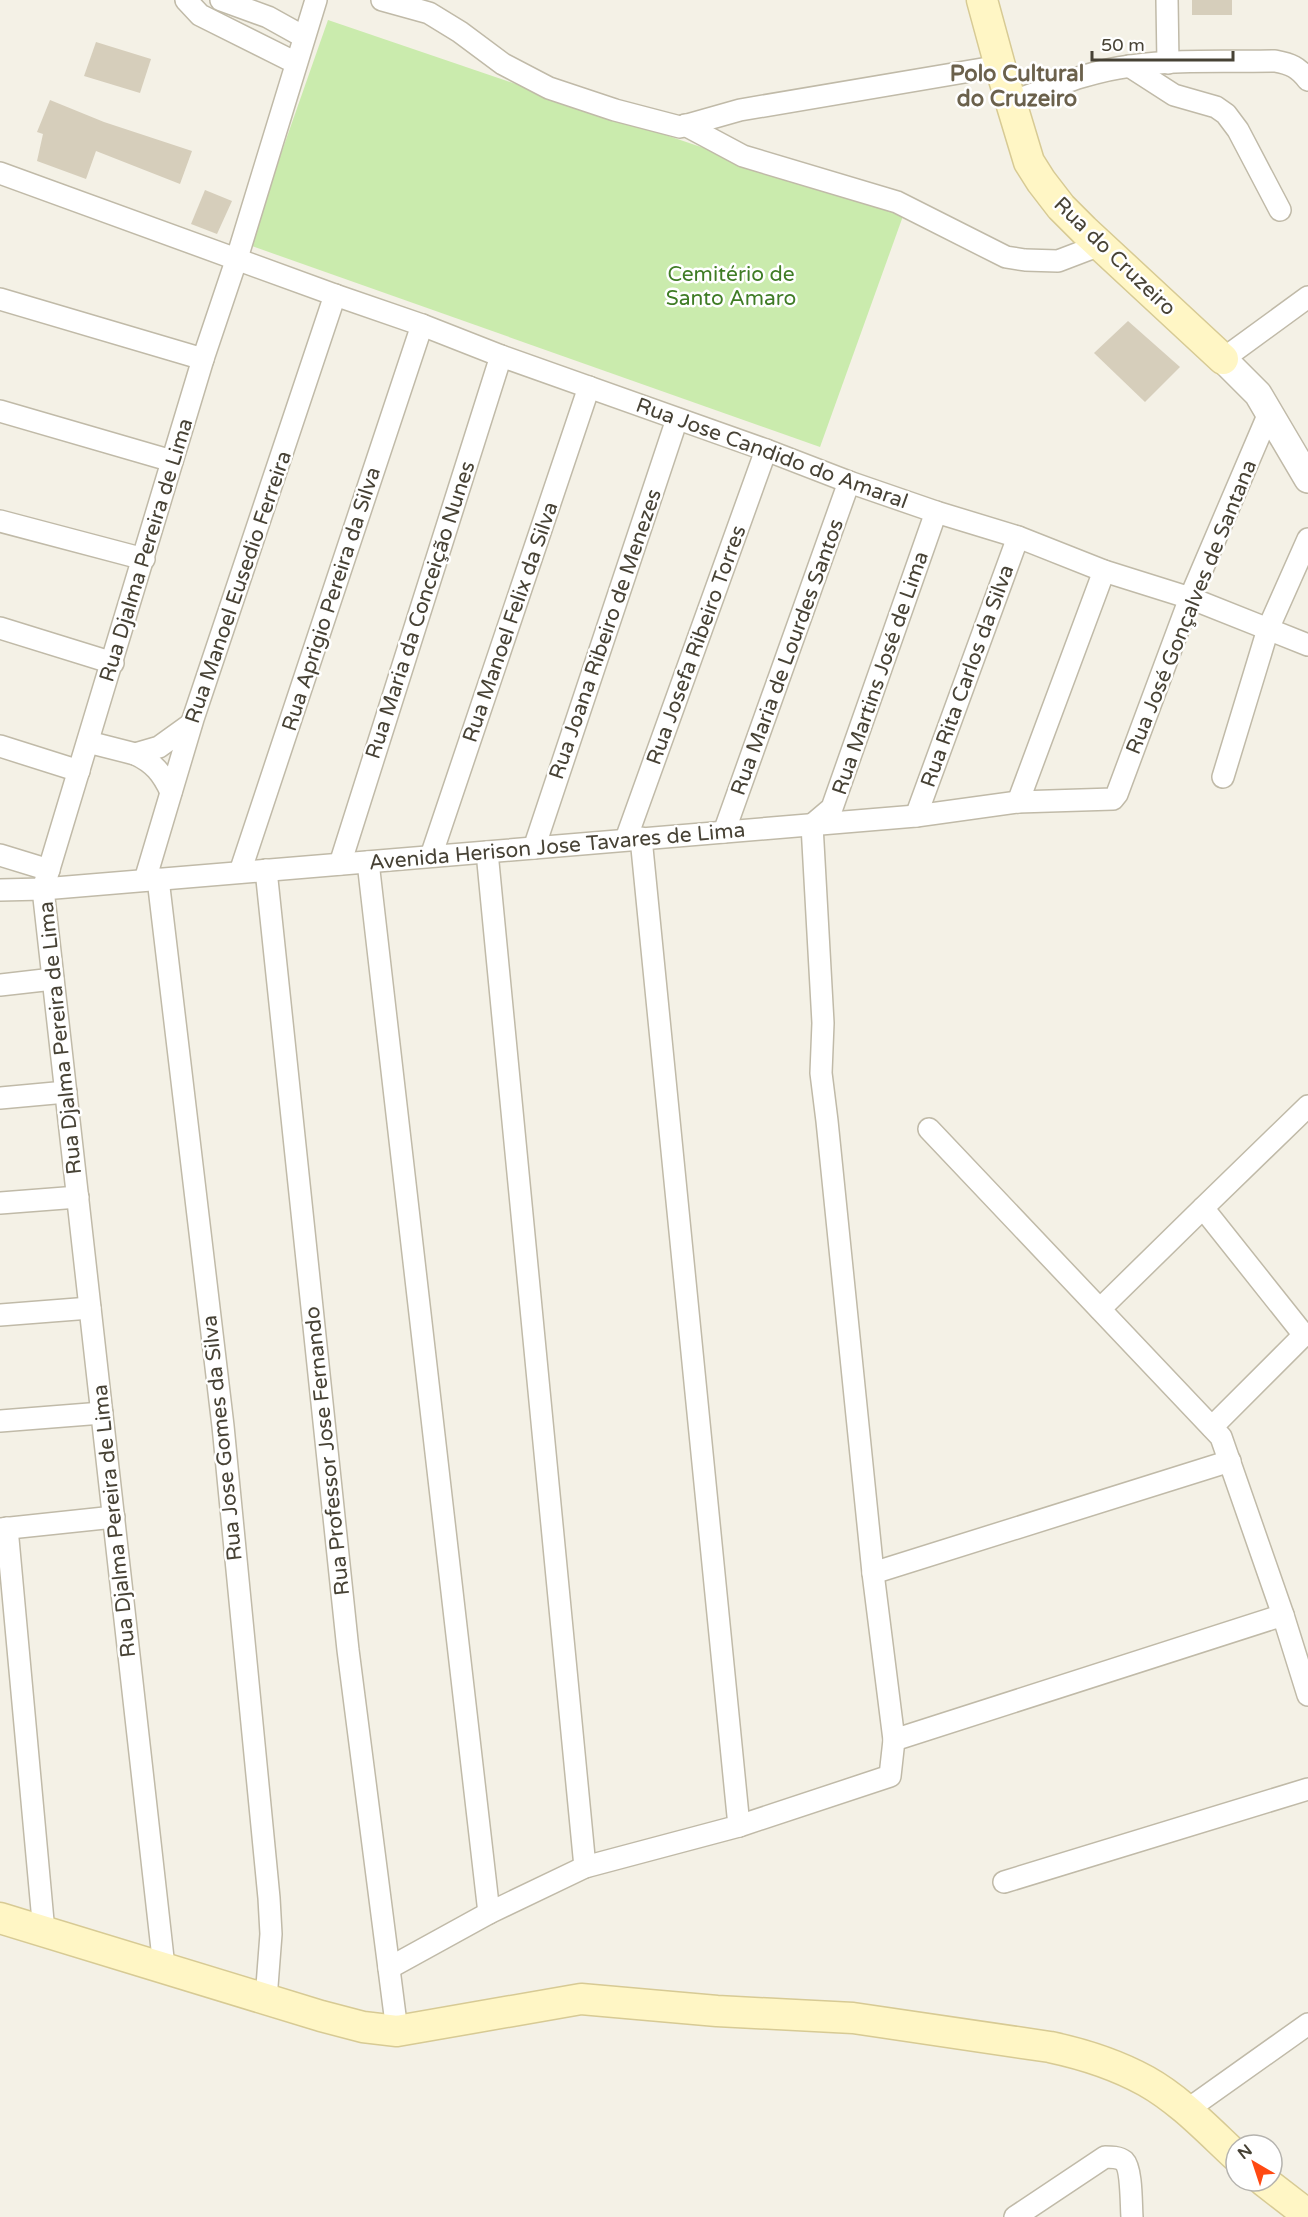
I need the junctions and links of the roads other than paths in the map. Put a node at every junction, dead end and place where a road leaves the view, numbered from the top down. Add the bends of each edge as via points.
1 (186, 0) edge
2 (221, 0) edge
3 (316, 0) edge
4 (382, 0) edge
5 (982, 0) edge
6 (1167, 0) edge
7 (304, 37) junction
8 (296, 63) junction
9 (1168, 63) junction
10 (1000, 66) junction
11 (1129, 66) junction
12 (1308, 80) edge
13 (1011, 102) junction
14 (685, 125) junction
15 (0, 173) edge
16 (1280, 210) dead end
17 (1100, 245) junction
18 (237, 258) junction
19 (336, 296) junction
20 (1308, 297) edge
21 (0, 299) edge
22 (422, 325) junction
23 (501, 356) junction
24 (203, 359) junction
25 (1223, 359) junction
26 (589, 387) junction
27 (0, 411) edge
28 (1269, 413) junction
29 (677, 419) junction
30 (766, 450) junction
31 (172, 461) junction
32 (1308, 479) edge
33 (849, 482) junction
34 (936, 512) junction
35 (0, 521) edge
36 (1018, 537) junction
37 (1308, 539) edge
38 (144, 559) junction
39 (1104, 571) junction
40 (1190, 598) junction
41 (0, 627) edge
42 (1268, 629) junction
43 (1308, 645) edge
44 (112, 663) junction
45 (191, 724) junction
46 (88, 742) junction
47 (0, 746) edge
48 (135, 754) junction
49 (79, 771) junction
50 (1223, 777) dead end
51 (171, 792) junction
52 (1113, 799) joint
53 (1018, 802) junction
54 (916, 816) junction
55 (812, 825) junction
56 (724, 832) junction
57 (633, 839) junction
58 (534, 848) junction
59 (487, 852) junction
60 (0, 855) edge
61 (431, 856) junction
62 (368, 862) junction
63 (340, 864) junction
64 (266, 870) junction
65 (240, 872) junction
66 (152, 879) junction
67 (46, 880) junction
68 (0, 890) edge
69 (53, 979) junction
70 (0, 985) edge
71 (66, 1092) junction
72 (0, 1098) edge
73 (1308, 1106) edge
74 (929, 1130) dead end
75 (78, 1197) junction
76 (0, 1203) edge
77 (1203, 1208) junction
78 (90, 1308) junction
79 (1100, 1309) junction
80 (0, 1315) edge
81 (1307, 1335) edge
82 (102, 1413) junction
83 (0, 1421) edge
84 (1212, 1427) junction
85 (1230, 1461) junction
86 (114, 1517) junction
87 (3, 1529) edge
88 (873, 1574) junction
89 (1283, 1615) junction
90 (1308, 1695) edge
91 (894, 1740) junction
92 (1308, 1789) edge
93 (739, 1826) junction
94 (585, 1866) junction
95 (1004, 1882) dead end
96 (489, 1913) junction
97 (0, 1918) edge
98 (44, 1932) junction
99 (164, 1967) junction
100 (389, 1968) junction
101 (266, 1999) junction
102 (1308, 2024) edge
103 (397, 2031) junction
104 (1186, 2110) junction
105 (1224, 2145) edge
106 (1280, 2193) edge
107 (1308, 2215) edge
108 (1015, 2217) edge
109 (1132, 2217) edge

1 - 8 street via 200,15
2 - 7 street via 268,16
3 - 7 street, Rua Djalma Pereira de Lima
4 - 14 street via 429,13 503,64 549,88 615,110 680,127
5 - 10 main road, Rua do Cruzeiro
6 - 9 street
7 - 8 street, Rua Djalma Pereira de Lima
8 - 18 street, Rua Djalma Pereira de Lima
9 - 11 street
9 - 12 street via 1275,61 1299,68
10 - 13 main road, Rua do Cruzeiro
10 - 14 street via 740,110
11 - 13 street via 1078,77
11 - 16 street via 1174,95 1216,107 1226,114
13 - 17 main road, Rua do Cruzeiro via 1029,162 1061,207
14 - 17 street via 743,156 897,202 1006,256 1058,261
15 - 18 street, Rua Jose Candido do Amaral
17 - 25 main road, Rua do Cruzeiro
18 - 19 street, Rua Jose Candido do Amaral
18 - 24 street, Rua Djalma Pereira de Lima
19 - 22 street, Rua Jose Candido do Amaral
19 - 45 street, Rua Manoel Eusedio Ferreira
20 - 25 street
21 - 24 street
22 - 23 street, Rua Jose Candido do Amaral
22 - 65 street, Rua Aprigio Pereira da Silva
23 - 26 street, Rua Jose Candido do Amaral
23 - 63 street, Rua Maria da Conceição Nunes
24 - 31 street, Rua Djalma Pereira de Lima
25 - 28 street, Rua do Cruzeiro via 1258,394
26 - 29 street, Rua Jose Candido do Amaral
26 - 61 street, Rua Manoel Felix da Silva
27 - 31 street
28 - 32 street, Rua do Cruzeiro
28 - 40 street, Rua José Gonçalves de Santana
29 - 30 street, Rua Jose Candido do Amaral
29 - 58 street, Rua Joana Ribeiro de Menezes
30 - 33 street, Rua Jose Candido do Amaral
30 - 57 street, Rua Josefa Ribeiro Torres
31 - 38 street, Rua Djalma Pereira de Lima
33 - 34 street, Rua Jose Candido do Amaral
33 - 56 street, Rua Maria de Lourdes Santos
34 - 36 street, Rua Jose Candido do Amaral
34 - 55 street, Rua Martins José de Lima via 832,808
35 - 38 street
36 - 39 street, Rua Jose Candido do Amaral
36 - 54 street, Rua Rita Carlos da Silva
37 - 42 street
38 - 44 street, Rua Djalma Pereira de Lima
39 - 40 street, Rua Jose Candido do Amaral
39 - 53 street
40 - 42 street, Rua Jose Candido do Amaral
40 - 52 street, Rua José Gonçalves de Santana
41 - 44 street
42 - 43 street, Rua Jose Candido do Amaral
42 - 50 street
44 - 46 street, Rua Djalma Pereira de Lima
45 - 48 street via 159,747
45 - 51 street, Rua Manoel Eusedio Ferreira
46 - 48 street
46 - 49 street, Rua Djalma Pereira de Lima
47 - 49 street
48 - 51 street via 161,772
49 - 67 street, Rua Djalma Pereira de Lima
51 - 66 street, Rua Manoel Eusedio Ferreira
52 - 53 street, Avenida Herison Jose Tavares de Lima
53 - 54 street, Avenida Herison Jose Tavares de Lima
54 - 55 street, Avenida Herison Jose Tavares de Lima
55 - 56 street, Avenida Herison Jose Tavares de Lima
55 - 88 street via 823,1023 820,1073
56 - 57 street, Avenida Herison Jose Tavares de Lima
57 - 58 street, Avenida Herison Jose Tavares de Lima
57 - 93 street
58 - 59 street, Avenida Herison Jose Tavares de Lima
59 - 61 street, Avenida Herison Jose Tavares de Lima
59 - 94 street
60 - 67 street
61 - 62 street, Avenida Herison Jose Tavares de Lima
62 - 63 street, Avenida Herison Jose Tavares de Lima
62 - 96 street
63 - 64 street, Avenida Herison Jose Tavares de Lima
64 - 65 street, Avenida Herison Jose Tavares de Lima
64 - 100 street, Rua Professor Jose Fernando via 348,1650
65 - 66 street, Avenida Herison Jose Tavares de Lima
66 - 67 street, Avenida Herison Jose Tavares de Lima
66 - 101 street, Rua Jose Gomes da Silva via 223,1426 269,1898 271,1934
67 - 68 street, Avenida Herison Jose Tavares de Lima
67 - 69 street, Rua Djalma Pereira de Lima
69 - 70 street
69 - 71 street, Rua Djalma Pereira de Lima
71 - 72 street
71 - 75 street, Rua Djalma Pereira de Lima
73 - 77 street
74 - 79 street
75 - 76 street
75 - 78 street, Rua Djalma Pereira de Lima
77 - 79 street
77 - 81 street
78 - 80 street
78 - 82 street, Rua Djalma Pereira de Lima
79 - 84 street
81 - 84 street
82 - 83 street
82 - 86 street, Rua Djalma Pereira de Lima
84 - 85 street via 1221,1437
85 - 88 street
85 - 89 street
86 - 87 street
86 - 99 street, Rua Djalma Pereira de Lima
87 - 98 street
88 - 91 street
89 - 90 street
89 - 91 street
91 - 93 street via 890,1776
92 - 95 street
93 - 94 street
94 - 96 street
96 - 100 street
97 - 98 main road
98 - 99 main road
99 - 101 main road
100 - 103 street, Rua Professor Jose Fernando
101 - 103 main road via 363,2027
102 - 104 street
103 - 104 main road via 581,1999 853,2018 1078,2053 1148,2082
104 - 105 main road
106 - 107 main road
108 - 109 street via 1105,2157 1125,2162

